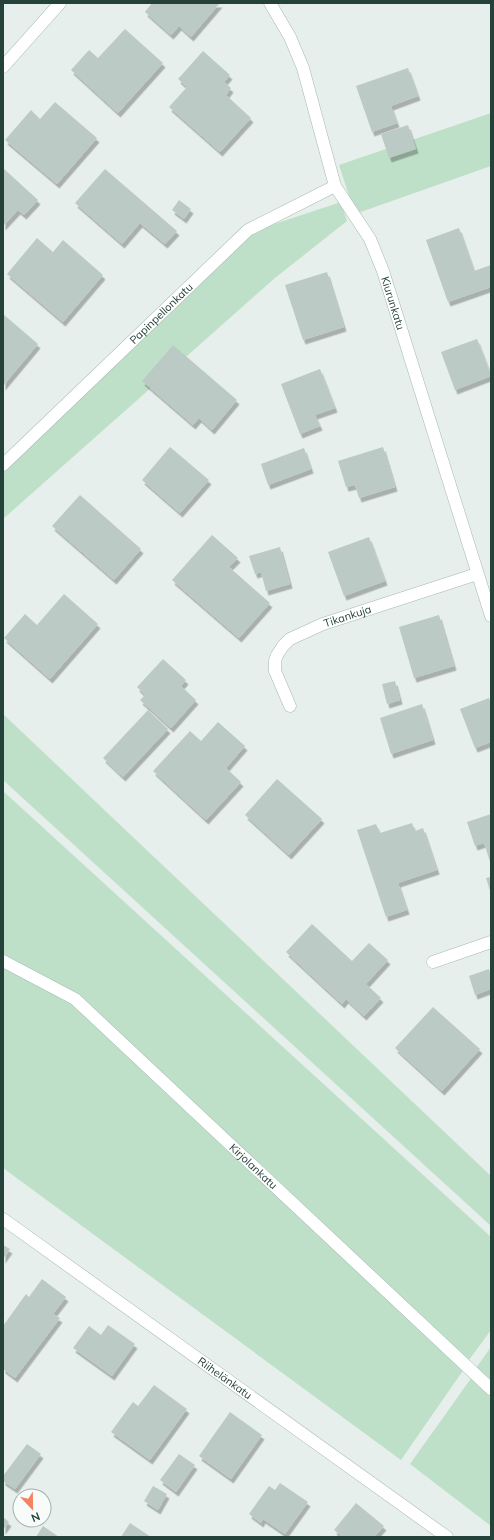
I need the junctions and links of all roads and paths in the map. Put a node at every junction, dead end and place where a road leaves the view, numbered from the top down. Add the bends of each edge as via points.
1 (60, 3) edge
2 (270, 3) edge
3 (3, 67) edge
4 (335, 186) junction
5 (3, 465) edge
6 (477, 574) junction
7 (491, 616) edge
8 (290, 706) dead end
9 (491, 942) edge
10 (3, 961) edge
11 (433, 962) dead end
12 (3, 1219) edge
13 (491, 1389) edge
14 (447, 1537) edge

1 - 3 street
2 - 4 street, Kiurunkatu via 290,37 303,68
4 - 5 street, Papinpellonkatu via 248,230
4 - 6 street, Kiurunkatu via 370,239 383,271
6 - 7 street, Kiurunkatu
6 - 8 street, Tikankuja via 323,624 290,639 277,655 275,666
9 - 11 street
10 - 13 street, Kirjolankatu via 75,999
12 - 14 street, Riihelänkatu

